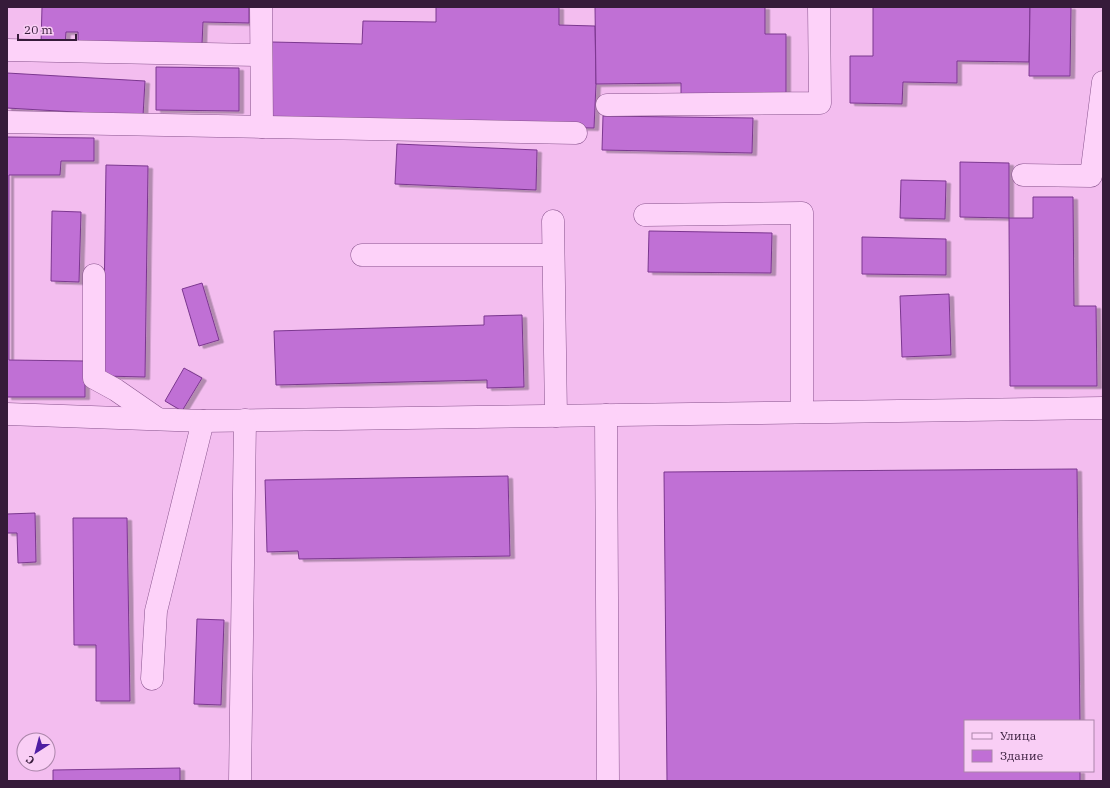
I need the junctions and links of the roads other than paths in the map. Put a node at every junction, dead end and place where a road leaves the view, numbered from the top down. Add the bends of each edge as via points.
1 (261, 7) edge
2 (819, 7) edge
3 (7, 50) edge
4 (261, 55) junction
5 (1103, 82) edge
6 (607, 105) dead end
7 (7, 122) edge
8 (262, 127) junction
9 (576, 133) dead end
10 (1023, 175) dead end
11 (645, 214) dead end
12 (553, 222) dead end
13 (362, 255) dead end
14 (553, 255) junction
15 (94, 276) dead end
16 (1103, 408) edge
17 (802, 412) junction
18 (7, 414) edge
19 (606, 415) junction
20 (556, 416) junction
21 (158, 419) junction
22 (245, 420) junction
23 (203, 421) junction
24 (152, 679) dead end
25 (240, 781) edge
26 (608, 781) edge

1 - 4 lane
2 - 6 lane via 820,103
3 - 4 lane
4 - 8 lane
5 - 10 lane via 1091,176
7 - 8 lane
8 - 9 lane
11 - 17 lane via 802,214
12 - 14 lane
13 - 14 lane
14 - 20 lane
15 - 21 lane via 94,378
16 - 17 lane
17 - 19 lane
18 - 21 lane
19 - 20 lane
19 - 26 lane
20 - 22 lane
21 - 23 lane
22 - 23 lane
22 - 25 lane
23 - 24 lane via 156,610

